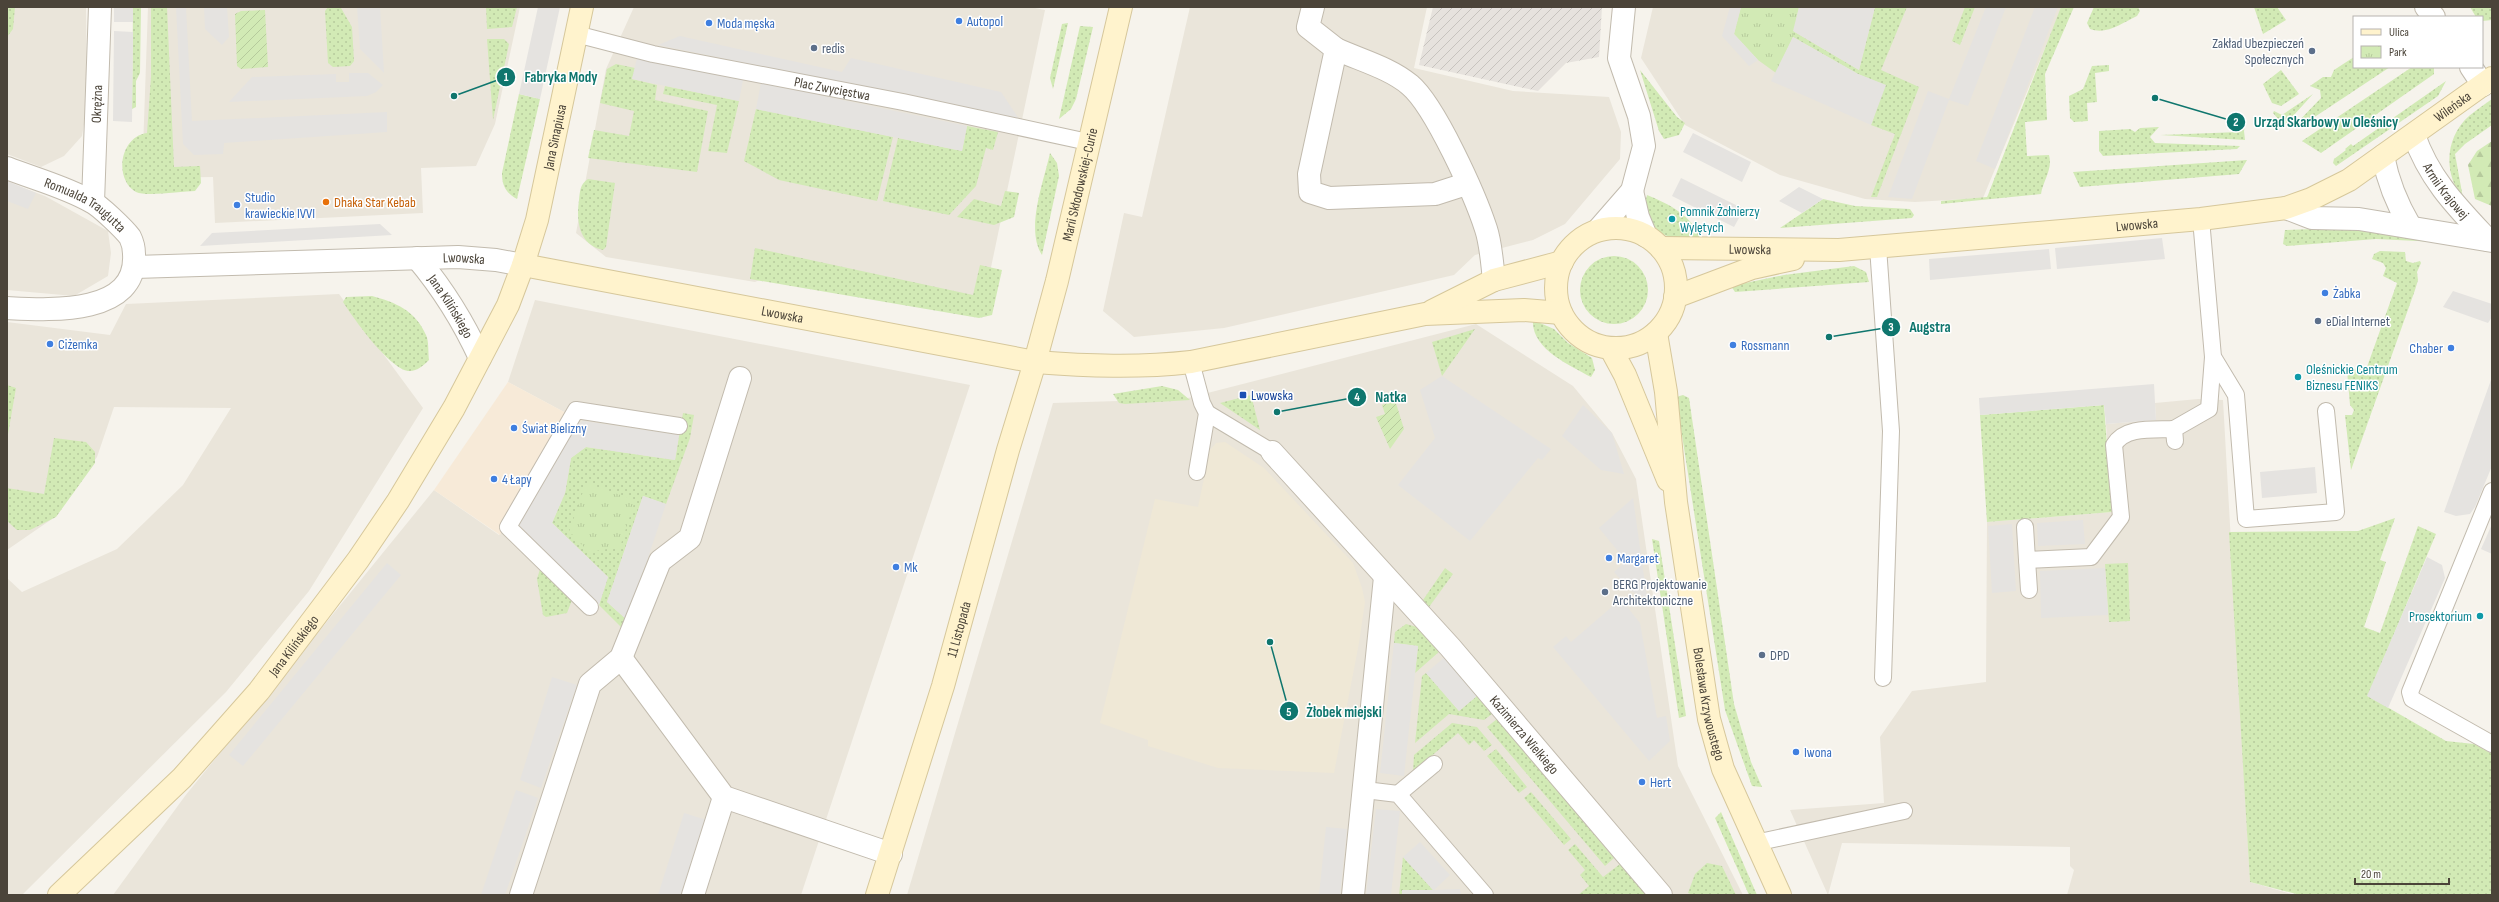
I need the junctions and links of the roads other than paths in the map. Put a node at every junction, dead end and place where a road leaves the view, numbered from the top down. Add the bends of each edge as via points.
1 (100, 7) edge
2 (582, 7) edge
3 (1120, 7) edge
4 (1313, 7) edge
5 (1624, 7) edge
6 (2426, 7) edge
7 (2433, 16) edge
8 (576, 34) junction
9 (1336, 49) junction
10 (2482, 77) edge
11 (2414, 135) junction
12 (1088, 142) junction
13 (2383, 156) junction
14 (7, 168) edge
15 (1466, 184) junction
16 (1632, 191) junction
17 (93, 202) junction
18 (2286, 208) junction
19 (2201, 219) junction
20 (2410, 226) junction
21 (1598, 230) junction
22 (2490, 241) edge
23 (1654, 242) junction
24 (1878, 247) junction
25 (1839, 250) junction
26 (417, 258) junction
27 (1562, 262) junction
28 (523, 265) junction
29 (135, 267) junction
30 (1494, 280) junction
31 (1675, 297) junction
32 (7, 308) edge
33 (1561, 313) junction
34 (1425, 314) junction
35 (1656, 333) junction
36 (1611, 349) junction
37 (2213, 357) junction
38 (480, 358) junction
39 (1035, 362) junction
40 (1191, 362) junction
41 (740, 378) dead end
42 (2326, 411) dead end
43 (1207, 413) junction
44 (679, 426) dead end
45 (1272, 452) joint
46 (1197, 472) dead end
47 (2492, 491) edge
48 (1676, 502) junction
49 (2025, 527) dead end
50 (2027, 560) junction
51 (1385, 577) junction
52 (2029, 590) dead end
53 (590, 607) dead end
54 (621, 658) junction
55 (1883, 678) dead end
56 (2492, 744) edge
57 (1434, 764) dead end
58 (1365, 790) junction
59 (1398, 794) junction
60 (724, 797) junction
61 (1904, 811) dead end
62 (1755, 843) junction
63 (891, 854) junction
64 (59, 895) edge
65 (521, 895) edge
66 (693, 895) edge
67 (878, 895) edge
68 (1353, 895) edge
69 (1485, 895) edge
70 (1661, 895) edge
71 (1780, 895) edge

1 - 17 street, Okrężna
2 - 8 street, Jana Sinapiusa
3 - 12 street, Marii Skłodowskiej-Curie
4 - 9 street via 1308,27
5 - 16 street via 1619,58 1639,116 1644,146
6 - 7 street
8 - 12 lane, Plac Zwycięstwa via 653,54 903,102
8 - 28 street, Jana Sinapiusa via 537,220
9 - 15 street via 1395,75 1410,85 1425,103 1462,171
9 - 15 street via 1308,174 1310,192 1329,198 1427,194
10 - 11 street, Wileńska
11 - 13 street, Lwowska
11 - 22 street, Armii Krajowej via 2420,152 2442,190
12 - 39 street, Marii Skłodowskiej-Curie via 1057,281
13 - 18 street, Lwowska via 2335,188
13 - 20 street via 2387,177
14 - 17 street, Romualda Traugutta
15 - 30 street via 1486,230
16 - 21 street
16 - 23 street via 1638,217
17 - 29 street, Romualda Traugutta via 130,237
18 - 19 street, Lwowska
18 - 20 street, Armii Krajowej via 2312,218 2359,219
19 - 24 street, Lwowska
19 - 37 lane
20 - 22 street, Armii Krajowej
21 - 23 street via 1630,229
21 - 27 street via 1570,248
23 - 25 street, Lwowska
23 - 31 street via 1671,262 1676,278
24 - 25 street, Lwowska
24 - 55 lane via 1890,431
25 - 31 street, Lwowska via 1752,268
26 - 28 street, Lwowska via 496,260
26 - 29 street, Lwowska
26 - 38 street, Jana Kilińskiego via 464,322
27 - 30 street, Lwowska
27 - 33 street via 1556,278
28 - 38 street, Jana Kilińskiego via 508,306
28 - 39 street, Lwowska
29 - 32 street via 131,280 121,291 106,299 75,308
30 - 34 street, Lwowska
31 - 35 street via 1672,311
33 - 34 street, Lwowska via 1524,310
33 - 36 street via 1570,327 1582,338
34 - 40 street, Lwowska
35 - 36 street via 1642,343 1627,348
35 - 48 street, Bolesława Krzywoustego via 1666,392
36 - 48 street, Bolesława Krzywoustego via 1625,375
37 - 42 lane via 2236,395 2246,519 2336,512
37 - 50 lane via 2209,409 2174,435 2129,432 2119,437 2114,445 2121,517 2091,557
38 - 64 street, Jana Kilińskiego via 454,408 398,501 358,560 260,691 182,778
39 - 40 street, Lwowska via 1125,367
39 - 63 street, 11 Listopada via 943,686
40 - 43 lane
41 - 54 street via 690,538 660,561
43 - 45 lane
43 - 46 lane
44 - 53 lane via 576,410 508,527
45 - 51 street, Kazimierza Wielkiego
47 - 56 lane via 2410,692 2412,699
48 - 62 street, Bolesława Krzywoustego via 1709,719 1723,769
49 - 50 lane
50 - 52 lane
51 - 58 street
51 - 70 street, Kazimierza Wielkiego via 1450,647
54 - 60 street
54 - 65 street via 590,684
57 - 59 lane
58 - 59 lane
58 - 68 street
59 - 69 lane
60 - 63 street
60 - 66 street
61 - 62 lane
62 - 71 street, Bolesława Krzywoustego
63 - 67 street, 11 Listopada

